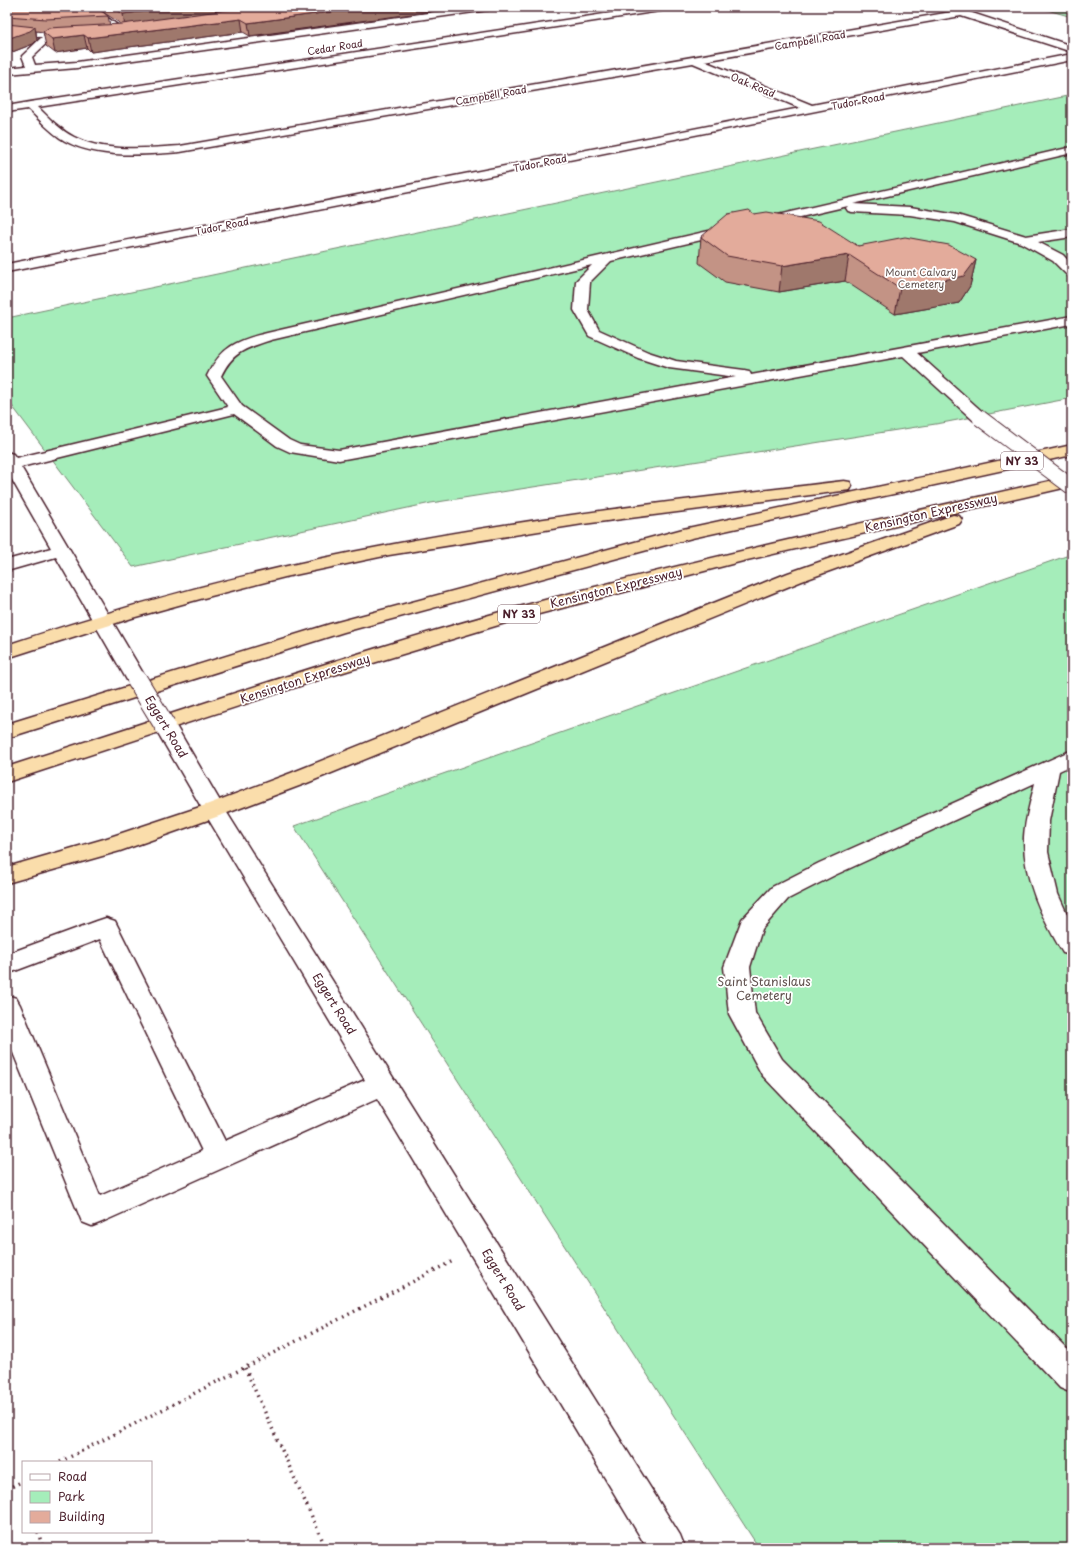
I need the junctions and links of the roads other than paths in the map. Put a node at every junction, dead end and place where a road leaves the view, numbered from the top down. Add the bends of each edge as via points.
1 (88, 7) edge
2 (488, 7) edge
3 (666, 7) edge
4 (942, 7) edge
5 (390, 10) dead end
6 (962, 13) junction
7 (407, 18) junction
8 (7, 34) edge
9 (108, 34) edge
10 (86, 36) edge
11 (48, 37) junction
12 (1072, 48) edge
13 (1072, 57) edge
14 (694, 60) junction
15 (32, 68) junction
16 (7, 72) edge
17 (30, 105) junction
18 (7, 109) edge
19 (812, 110) junction
20 (1072, 150) edge
21 (825, 207) junction
22 (787, 216) junction
23 (1072, 233) edge
24 (687, 239) junction
25 (1025, 240) junction
26 (607, 258) junction
27 (7, 268) edge
28 (1072, 272) edge
29 (1070, 319) edge
30 (906, 351) junction
31 (767, 376) junction
32 (237, 409) junction
33 (1072, 450) edge
34 (9, 460) edge
35 (972, 471) junction
36 (1072, 481) edge
37 (1072, 487) edge
38 (1041, 488) junction
39 (62, 550) junction
40 (7, 566) edge
41 (104, 623) junction
42 (7, 652) edge
43 (7, 731) edge
44 (1060, 762) edge
45 (7, 775) edge
46 (209, 801) junction
47 (7, 875) edge
48 (1072, 946) edge
49 (7, 964) edge
50 (7, 1005) edge
51 (383, 1084) junction
52 (219, 1158) junction
53 (1072, 1377) edge
54 (667, 1548) edge

1 - 9 street via 127,32
2 - 7 street
3 - 17 street, Cedar Road
4 - 6 street
5 - 7 street
6 - 12 street
6 - 14 street, Campbell Road
7 - 15 street via 77,65
8 - 11 street
10 - 11 street
11 - 15 street via 27,56
13 - 19 street, Tudor Road
14 - 17 street, Campbell Road via 206,145 160,150 108,149 73,141 58,132
14 - 19 street, Oak Road
15 - 16 street
17 - 18 street, Cedar Road
19 - 27 street, Tudor Road
20 - 21 street
21 - 22 street
21 - 25 street via 910,211 957,219
22 - 24 street
22 - 24 street via 768,233 729,239
23 - 25 street
24 - 26 street
25 - 28 street via 1058,258
26 - 31 street via 584,281 581,310 594,333 643,355 674,365
26 - 32 street via 237,346 220,360 214,376
29 - 30 street
30 - 31 street
30 - 37 street, bridge via 980,418
31 - 32 street via 339,455 296,449 283,443
32 - 34 street
33 - 35 highway, NY 33
34 - 39 street, Eggert Road
35 - 41 highway via 643,510 399,548 255,578
35 - 43 highway, NY 33 via 682,535 337,628
36 - 38 highway, Kensington Expressway / NY 33
38 - 45 highway, Kensington Expressway / NY 33 via 599,591 425,640
38 - 46 highway via 795,578 299,778
39 - 40 street
39 - 41 street, Eggert Road
41 - 42 highway
41 - 46 street, Eggert Road, bridge
44 - 48 street via 1036,837 1040,878 1060,928
44 - 53 street via 780,893 751,925 737,967 742,1014 772,1067
46 - 47 highway via 112,845
46 - 51 street, Eggert Road
49 - 52 street via 106,927
50 - 52 street via 92,1213
51 - 52 street
51 - 54 street, Eggert Road

